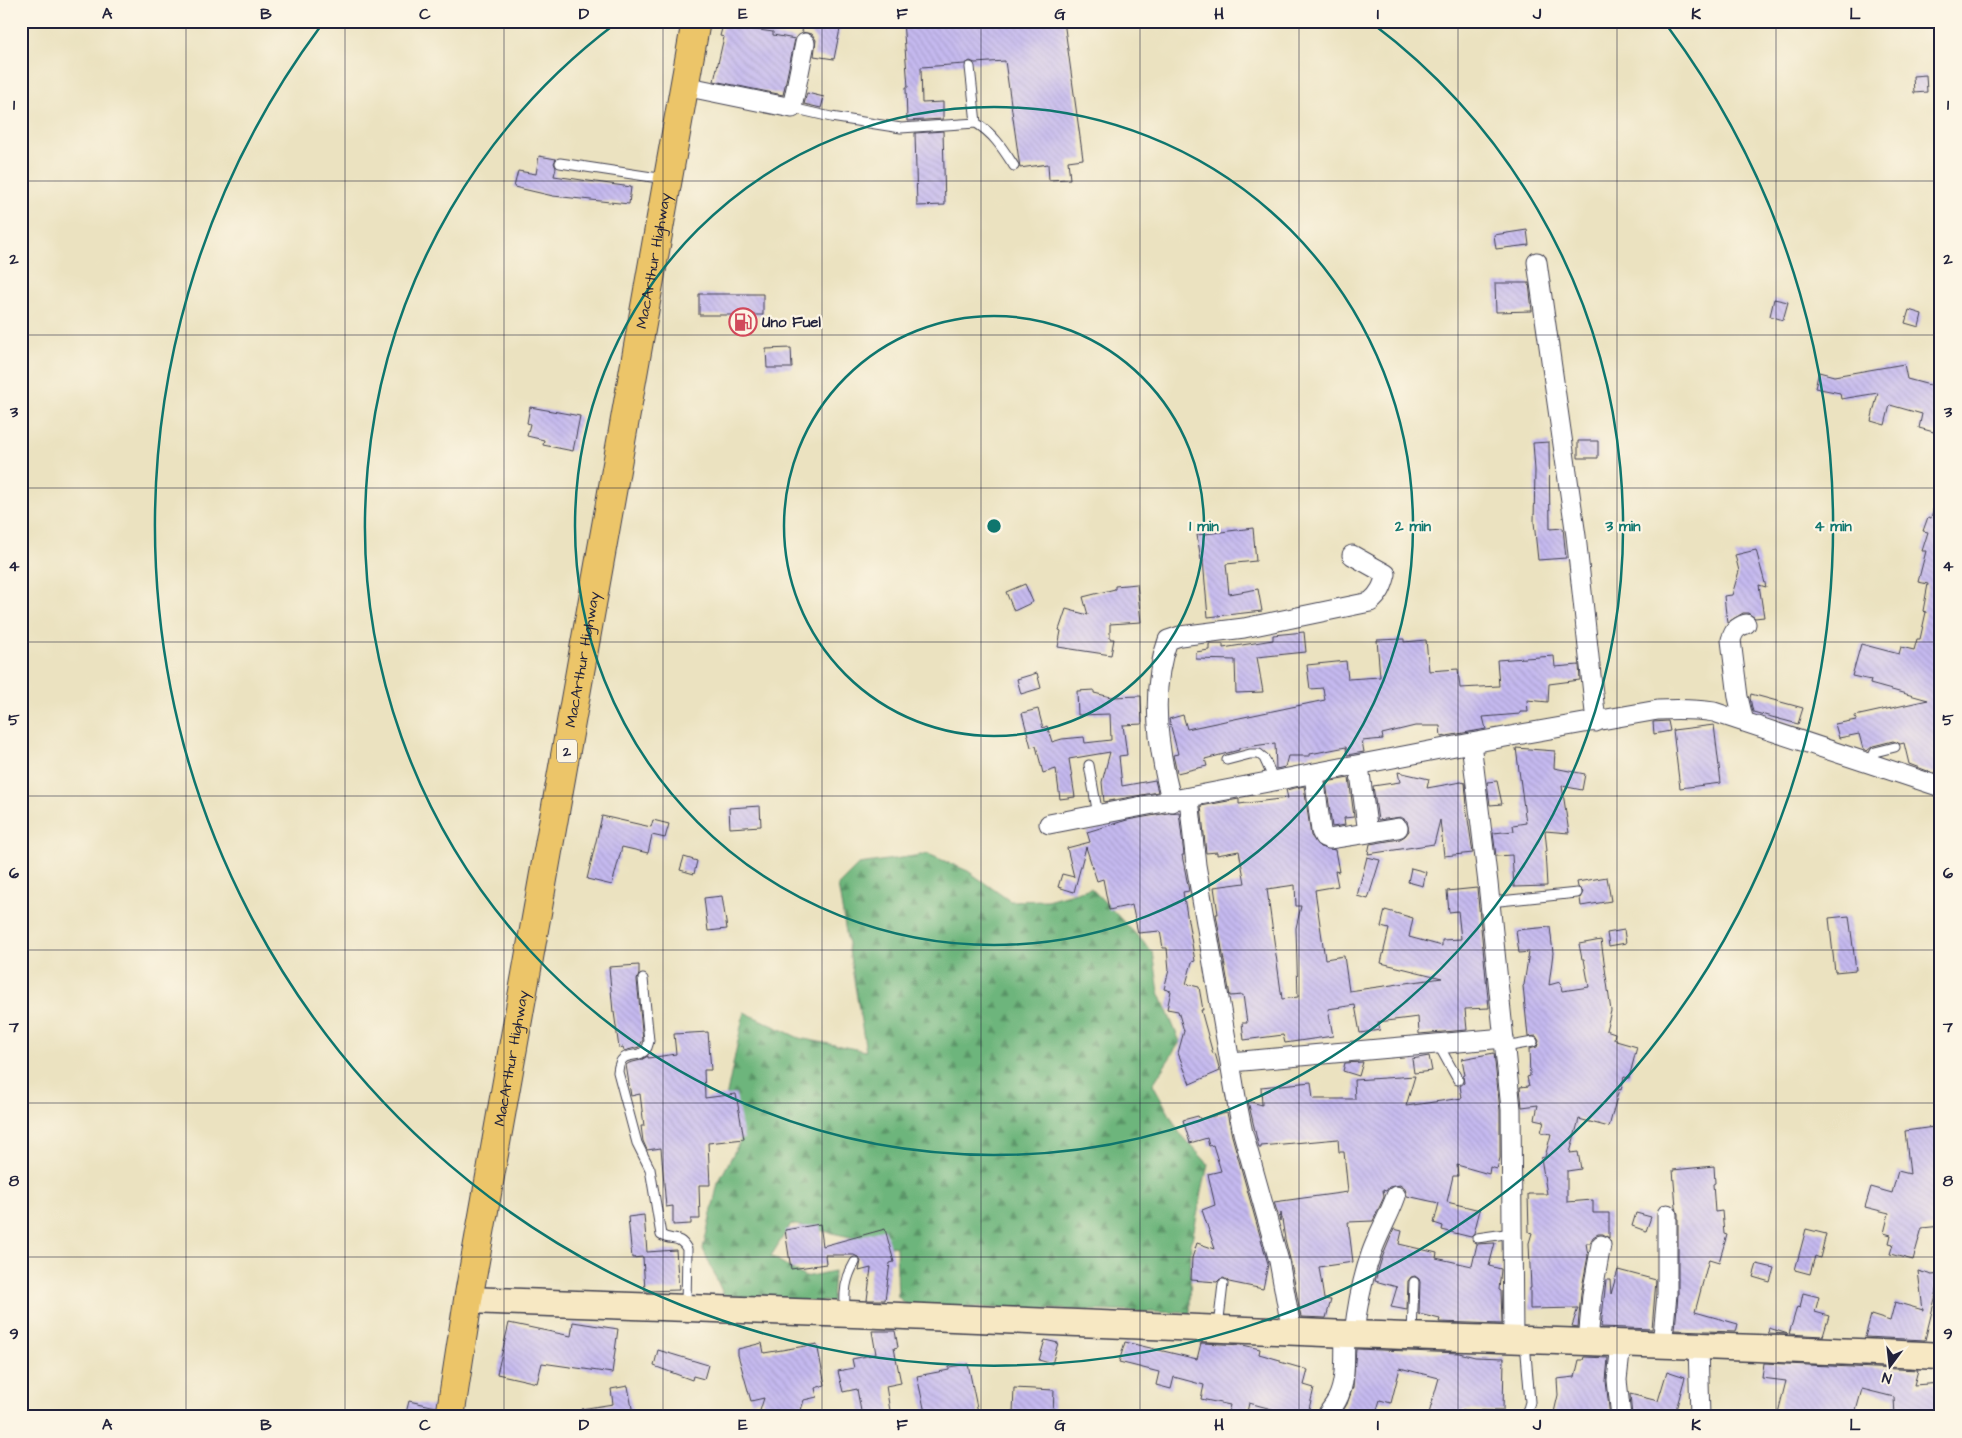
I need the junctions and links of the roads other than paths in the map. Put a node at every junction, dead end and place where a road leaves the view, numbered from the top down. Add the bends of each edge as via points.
1 (696, 21) edge
2 (805, 43) dead end
3 (970, 67) dead end
4 (684, 86) junction
5 (792, 108) junction
6 (976, 123) junction
7 (560, 163) dead end
8 (1014, 166) dead end
9 (668, 180) junction
10 (1537, 262) dead end
11 (1352, 555) dead end
12 (1746, 624) dead end
13 (1596, 722) junction
14 (1744, 722) junction
15 (1471, 743) junction
16 (1895, 747) dead end
17 (1227, 760) dead end
18 (1089, 764) dead end
19 (1869, 764) junction
20 (1359, 766) junction
21 (1314, 774) junction
22 (1275, 782) junction
23 (1941, 787) edge
24 (1180, 800) junction
25 (1098, 815) junction
26 (1049, 824) dead end
27 (1398, 828) dead end
28 (1368, 833) junction
29 (1578, 894) dead end
30 (1490, 902) junction
31 (643, 979) dead end
32 (1505, 1042) junction
33 (1533, 1042) dead end
34 (1438, 1044) junction
35 (1231, 1062) junction
36 (1458, 1080) dead end
37 (1396, 1196) dead end
38 (1667, 1214) dead end
39 (1512, 1233) junction
40 (1477, 1238) dead end
41 (1601, 1245) dead end
42 (855, 1262) dead end
43 (1414, 1282) dead end
44 (1222, 1284) dead end
45 (468, 1300) junction
46 (686, 1306) junction
47 (846, 1314) junction
48 (1218, 1328) junction
49 (1292, 1332) junction
50 (1349, 1334) junction
51 (1412, 1336) junction
52 (1519, 1339) junction
53 (1588, 1342) junction
54 (1621, 1344) junction
55 (1662, 1346) junction
56 (1698, 1346) junction
57 (1941, 1356) edge
58 (450, 1417) edge
59 (1326, 1417) edge
60 (1523, 1417) edge
61 (1622, 1417) edge
62 (1700, 1417) edge

1 - 4 highway, MacArthur Highway / 2
2 - 5 street
3 - 6 lane
4 - 5 street
4 - 9 highway, MacArthur Highway / 2
5 - 6 lane via 901,128
6 - 8 lane via 998,140
7 - 9 lane
9 - 45 highway, MacArthur Highway / 2
10 - 13 street via 1576,536
11 - 24 street via 1386,574 1382,588 1370,602 1168,640 1160,674 1159,726 1163,769
12 - 14 street via 1737,627 1731,640
13 - 14 street via 1658,710 1693,709
13 - 15 street
14 - 19 street
15 - 20 street
15 - 30 street
16 - 19 lane via 1875,752
17 - 22 lane via 1259,754
18 - 25 lane
19 - 23 street
20 - 21 street
20 - 28 street
21 - 22 street
21 - 28 street via 1324,837
22 - 24 street
24 - 25 street
24 - 35 street via 1196,865
25 - 26 street
27 - 28 street
29 - 30 lane
30 - 32 street
31 - 46 lane via 649,1041 643,1052 624,1058 618,1072 637,1143 650,1169 660,1235 679,1239 687,1248
32 - 33 lane
32 - 34 street
32 - 39 street via 1513,1138
34 - 35 street
34 - 36 lane
35 - 49 street via 1244,1133 1279,1261
37 - 50 street via 1371,1254
38 - 55 street via 1667,1294
39 - 40 lane
39 - 52 street
41 - 53 street
42 - 47 lane via 845,1283
43 - 51 lane
44 - 48 lane
45 - 46 main road
45 - 58 highway, MacArthur Highway / 2
46 - 47 main road
47 - 48 main road
48 - 49 main road
49 - 50 main road
50 - 51 main road
50 - 59 street via 1341,1389
51 - 52 main road
52 - 53 main road
52 - 60 lane via 1530,1402
53 - 54 main road
54 - 55 main road
54 - 61 street via 1616,1380
55 - 56 main road
56 - 57 main road
56 - 62 street

